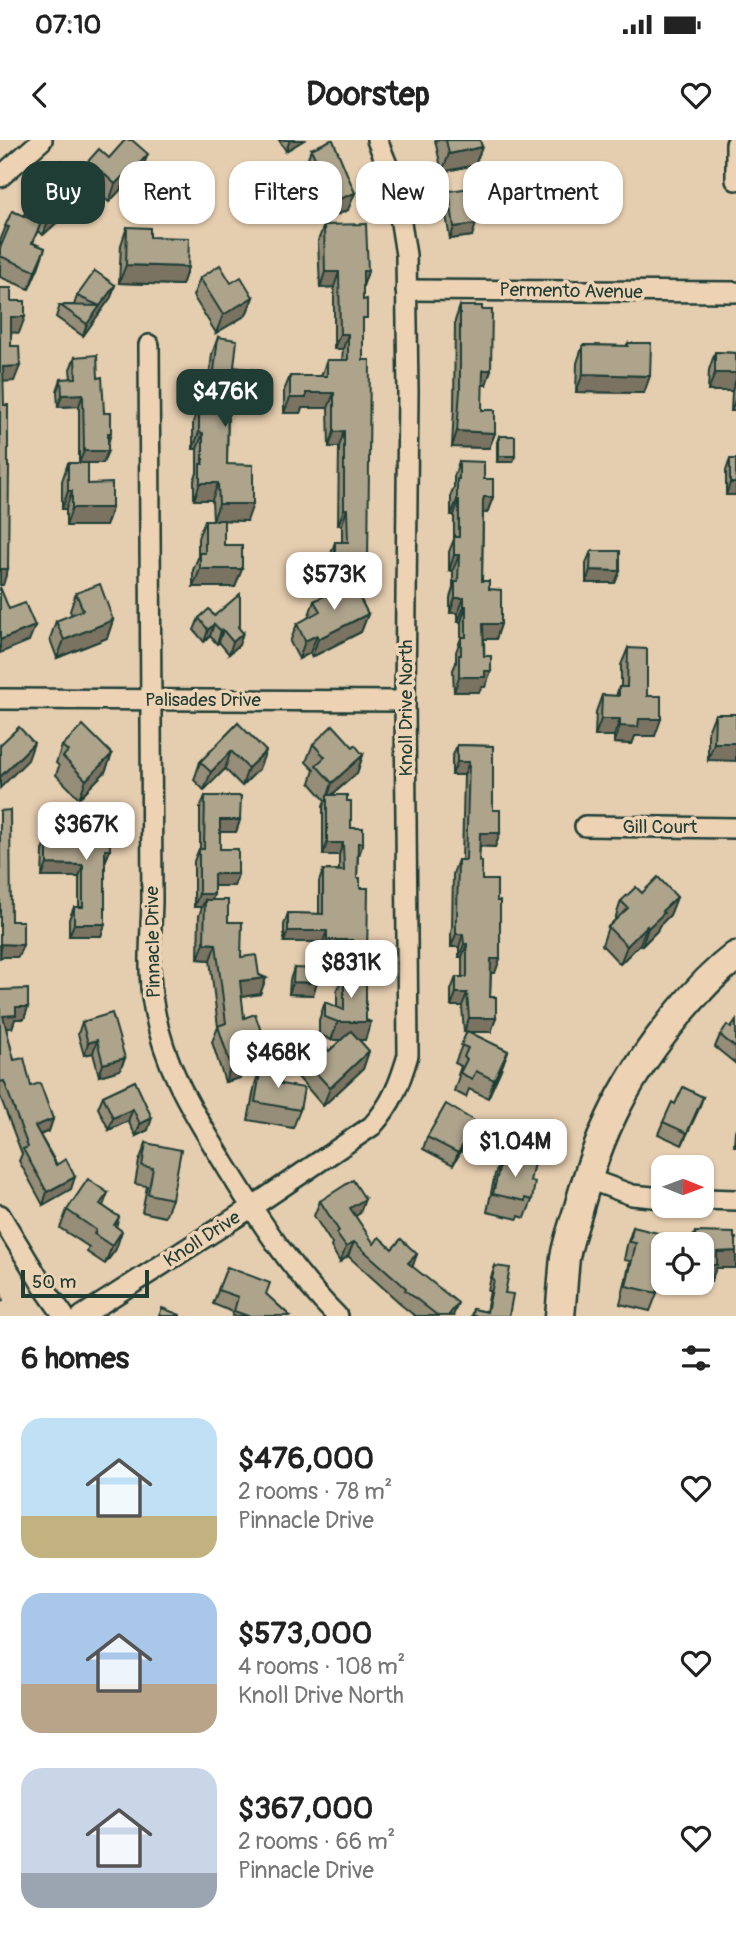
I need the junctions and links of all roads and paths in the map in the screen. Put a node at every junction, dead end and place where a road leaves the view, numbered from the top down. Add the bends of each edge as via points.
1 (42, 140) edge
2 (377, 140) edge
3 (736, 144) edge
4 (0, 177) edge
5 (736, 180) edge
6 (406, 290) junction
7 (736, 292) edge
8 (149, 345) dead end
9 (0, 699) edge
10 (151, 700) junction
11 (405, 701) junction
12 (585, 826) dead end
13 (736, 828) edge
14 (736, 956) edge
15 (586, 1178) junction
16 (651, 1197) edge
17 (714, 1199) edge
18 (736, 1199) edge
19 (252, 1207) junction
20 (0, 1215) edge
21 (64, 1316) edge
22 (82, 1316) edge
23 (337, 1316) edge
24 (560, 1316) edge

1 - 4 street
2 - 6 street, Knoll Drive North via 398,204
3 - 5 street
6 - 7 street, Permento Avenue
6 - 11 street, Knoll Drive North
8 - 10 street, Pinnacle Drive
9 - 10 street, Palisades Drive
10 - 11 street, Palisades Drive
10 - 19 street, Pinnacle Drive via 153,1007 181,1091
11 - 19 street, Knoll Drive North via 408,1055 400,1086 372,1126
12 - 13 street, Gill Court
14 - 15 street via 692,997 635,1071 611,1115
15 - 16 street via 632,1195
15 - 24 street via 565,1255
17 - 18 street
19 - 22 street, Knoll Drive
19 - 23 street, Pinnacle Drive via 308,1285
20 - 21 street

